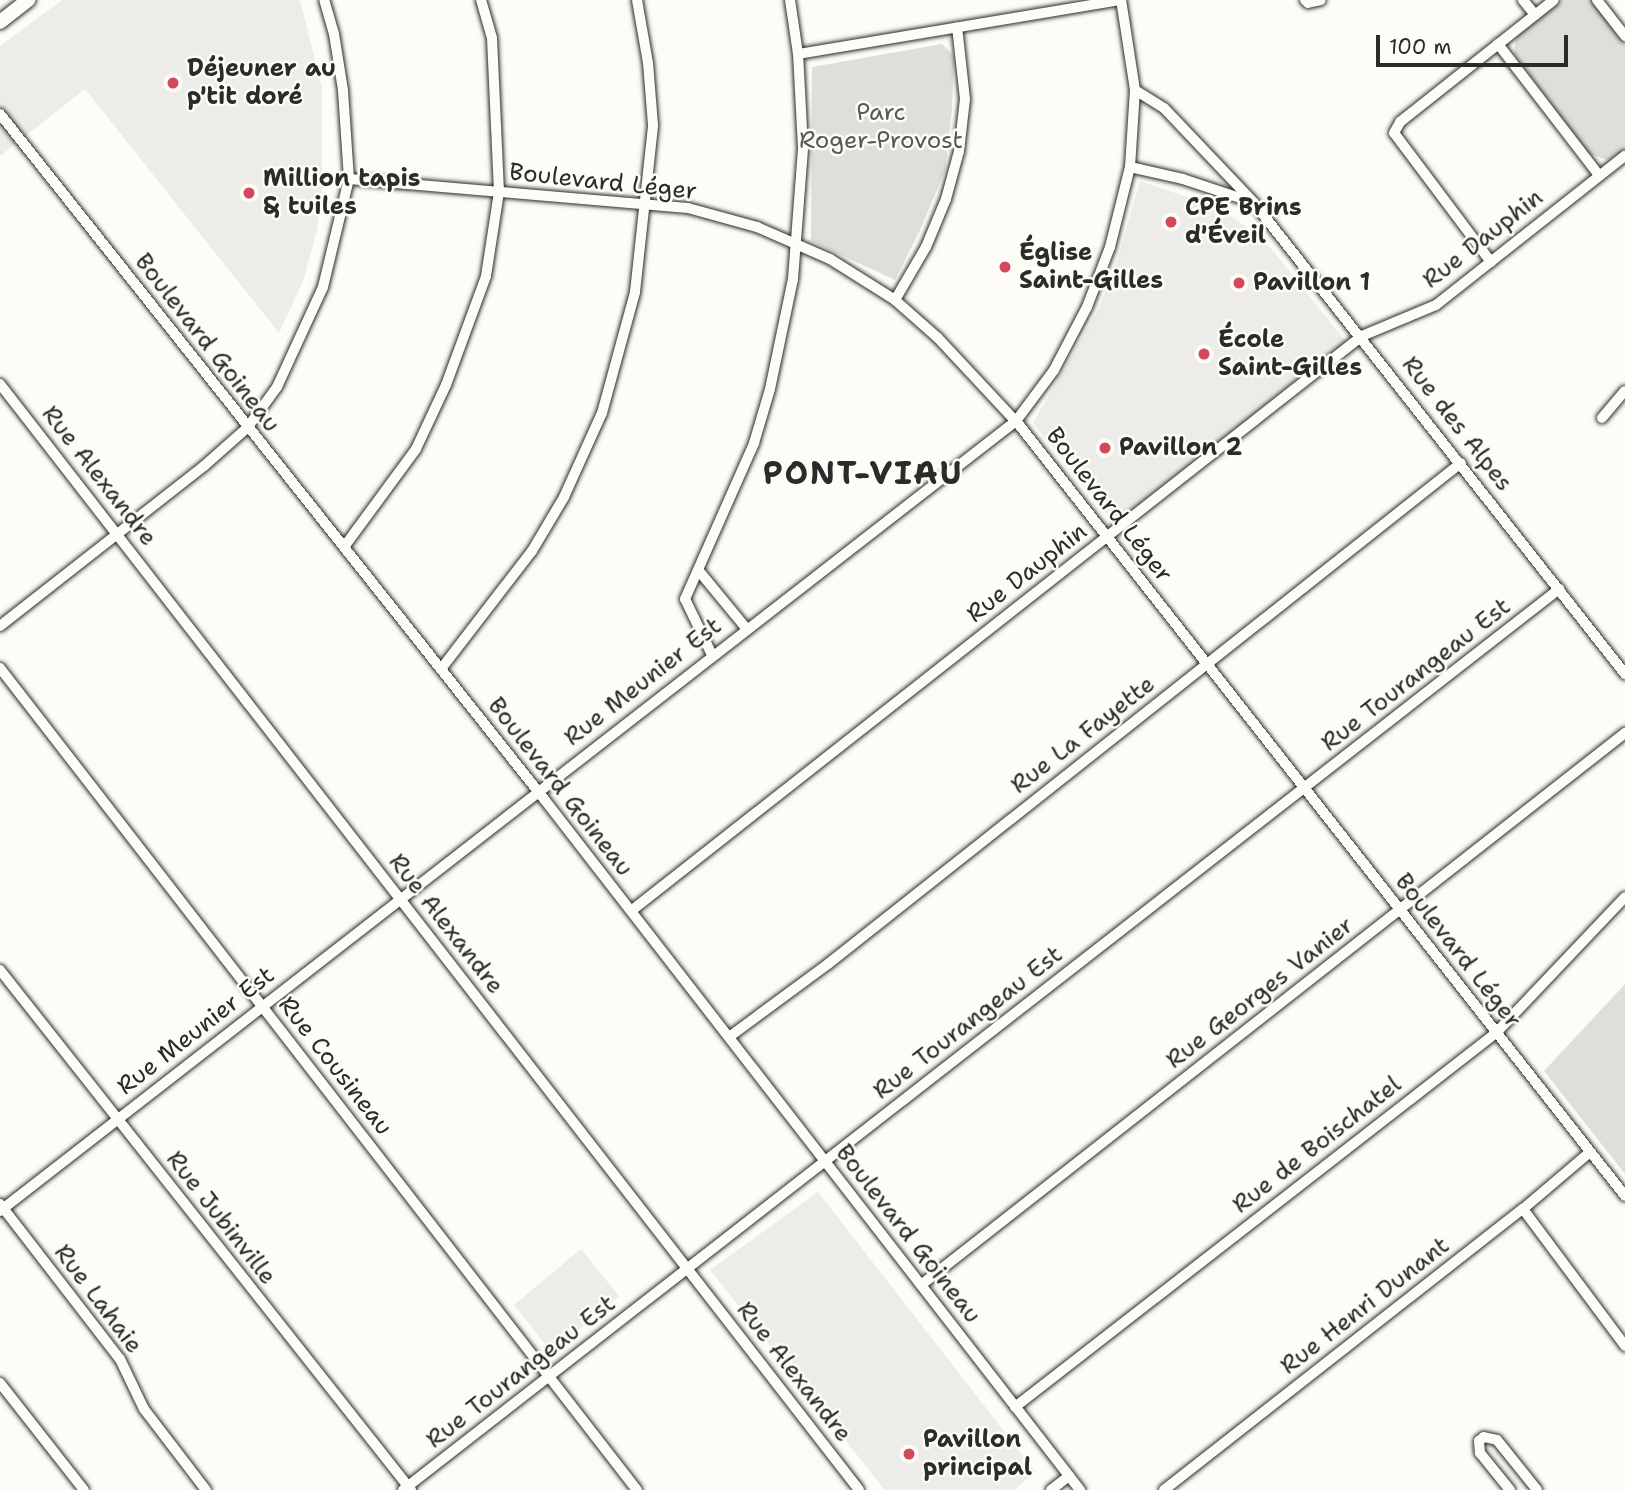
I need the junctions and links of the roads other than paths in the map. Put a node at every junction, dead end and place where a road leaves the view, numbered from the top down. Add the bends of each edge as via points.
1 (28, 0) edge
2 (324, 0) edge
3 (481, 0) edge
4 (637, 0) edge
5 (790, 0) edge
6 (1120, 0) edge
7 (1305, 0) edge
8 (1321, 0) edge
9 (1523, 0) edge
10 (1555, 0) edge
11 (1597, 0) edge
12 (1535, 15) junction
13 (0, 22) edge
14 (957, 27) junction
15 (1625, 36) edge
16 (1498, 44) junction
17 (799, 54) junction
18 (1135, 90) junction
19 (0, 114) edge
20 (1625, 156) edge
21 (1130, 167) junction
22 (1599, 175) junction
23 (349, 179) junction
24 (499, 192) junction
25 (1254, 203) junction
26 (646, 204) junction
27 (795, 245) junction
28 (1491, 262) junction
29 (895, 300) junction
30 (1362, 336) junction
31 (0, 384) edge
32 (1625, 391) edge
33 (1602, 418) dead end
34 (1016, 421) junction
35 (247, 428) junction
36 (1461, 463) junction
37 (118, 534) junction
38 (1108, 536) junction
39 (344, 547) junction
40 (699, 571) junction
41 (1559, 589) junction
42 (0, 626) edge
43 (746, 628) junction
44 (712, 654) junction
45 (1206, 665) junction
46 (1623, 667) edge
47 (0, 668) edge
48 (441, 670) junction
49 (1625, 733) edge
50 (1303, 789) junction
51 (537, 791) junction
52 (1625, 897) edge
53 (400, 899) junction
54 (1399, 910) junction
55 (631, 911) junction
56 (0, 970) edge
57 (262, 1006) junction
58 (1496, 1032) junction
59 (729, 1037) junction
60 (117, 1120) junction
61 (1590, 1152) junction
62 (825, 1161) junction
63 (1625, 1196) edge
64 (1, 1208) edge
65 (1523, 1209) junction
66 (687, 1269) junction
67 (921, 1285) junction
68 (1625, 1346) edge
69 (548, 1377) junction
70 (0, 1383) edge
71 (1015, 1406) junction
72 (1069, 1476) junction
73 (407, 1489) edge
74 (84, 1490) edge
75 (206, 1490) edge
76 (637, 1490) edge
77 (859, 1490) edge
78 (1051, 1490) edge
79 (1080, 1490) edge
80 (1164, 1490) edge
81 (1510, 1490) edge
82 (1537, 1490) edge

1 - 13 street
2 - 23 street via 343,90
3 - 24 street via 492,38
4 - 26 street via 653,125
5 - 17 street
6 - 14 street
6 - 18 street, Rue Meunier Est
7 - 8 street
9 - 12 street
10 - 12 street
11 - 15 street
12 - 16 street
14 - 17 street
14 - 29 street via 965,99 959,151 926,247
16 - 22 street
16 - 28 street via 1401,122 1394,133
17 - 27 street via 803,148
18 - 21 street, Rue Meunier Est
18 - 25 street, Rue des Alpes via 1164,108
19 - 35 street, Boulevard Goineau
20 - 22 street, Rue Dauphin
21 - 25 street
21 - 34 street, Rue Meunier Est via 1110,247 1087,307 1054,370
22 - 28 street, Rue Dauphin
23 - 24 street, Boulevard Léger
23 - 35 street via 323,287 277,387
24 - 26 street, Boulevard Léger
24 - 39 street via 486,276 446,385 416,449
25 - 30 street, Rue des Alpes
26 - 27 street, Boulevard Léger via 688,208 757,227
26 - 48 street via 635,292 602,413 564,497 532,551
27 - 29 street, Boulevard Léger via 830,259
27 - 40 street via 793,279 770,389 754,443
28 - 30 street, Rue Dauphin via 1436,304
29 - 34 street, Boulevard Léger via 938,338
30 - 36 street, Rue des Alpes
30 - 38 street, Rue Dauphin
31 - 37 street, Rue Alexandre
32 - 33 street
34 - 38 street, Boulevard Léger
34 - 43 street, Rue Meunier Est
35 - 37 street
35 - 39 street, Boulevard Goineau
36 - 41 street, Rue des Alpes
36 - 45 street, Rue La Fayette
37 - 42 street
37 - 53 street, Rue Alexandre
38 - 45 street, Boulevard Léger
38 - 55 street, Rue Dauphin
39 - 48 street, Boulevard Goineau
40 - 43 street
40 - 44 street via 685,600
41 - 46 street, Rue des Alpes
41 - 50 street, Rue Tourangeau Est
43 - 44 street, Rue Meunier Est
44 - 51 street, Rue Meunier Est
45 - 50 street, Boulevard Léger
45 - 59 street, Rue La Fayette
47 - 57 street, Rue Cousineau
48 - 51 street, Boulevard Goineau
49 - 54 street, Rue Georges Vanier
50 - 54 street, Boulevard Léger
50 - 62 street, Rue Tourangeau Est
51 - 53 street, Rue Meunier Est
51 - 55 street, Boulevard Goineau
52 - 58 street, Rue de Boischatel
53 - 57 street, Rue Meunier Est
53 - 66 street, Rue Alexandre
54 - 58 street, Boulevard Léger
54 - 67 street, Rue Georges Vanier
55 - 59 street, Boulevard Goineau
56 - 60 street, Rue Jubinville
57 - 60 street, Rue Meunier Est
57 - 69 street, Rue Cousineau
58 - 61 street, Boulevard Léger
58 - 71 street, Rue de Boischatel
59 - 62 street, Boulevard Goineau
60 - 64 street, Rue Meunier Est
60 - 73 street, Rue Jubinville
61 - 63 street, Boulevard Léger
61 - 65 street, Rue Henri Dunant
62 - 66 street, Rue Tourangeau Est
62 - 67 street, Boulevard Goineau
64 - 75 street, Rue Lahaie via 120,1359 144,1409
65 - 68 street
65 - 80 street, Rue Henri Dunant
66 - 69 street, Rue Tourangeau Est
66 - 77 street, Rue Alexandre
67 - 71 street, Boulevard Goineau
69 - 73 street, Rue Tourangeau Est
69 - 76 street, Rue Cousineau
70 - 74 street
71 - 72 street, Boulevard Goineau
72 - 78 street
72 - 79 street, Boulevard Goineau
81 - 82 street via 1480,1453 1479,1441 1484,1437 1497,1440

